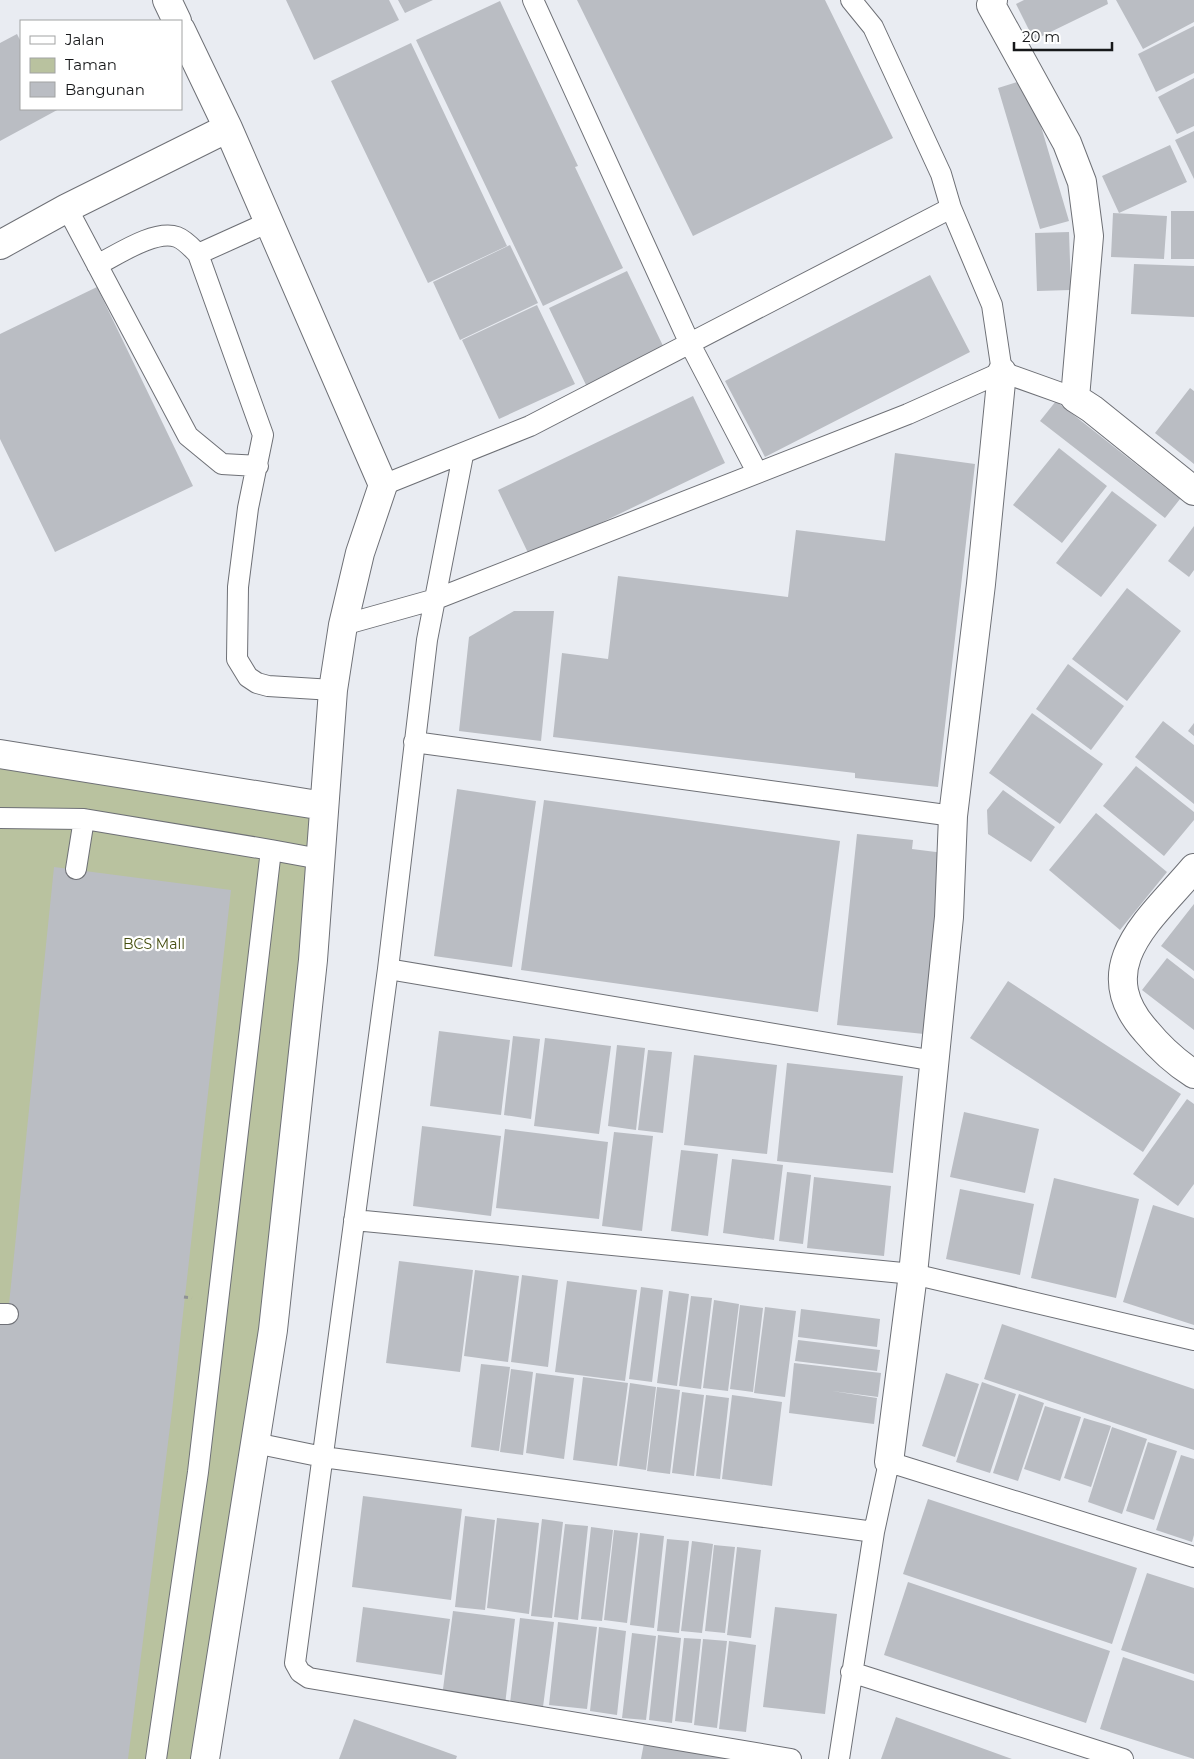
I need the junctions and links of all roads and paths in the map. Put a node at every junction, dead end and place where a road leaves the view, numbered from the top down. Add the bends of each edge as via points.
1 (167, 0) edge
2 (533, 0) edge
3 (851, 0) edge
4 (993, 0) edge
5 (177, 20) edge
6 (182, 32) edge
7 (228, 128) junction
8 (67, 208) junction
9 (951, 208) junction
10 (269, 222) junction
11 (0, 245) edge
12 (198, 254) junction
13 (97, 264) junction
14 (690, 344) junction
15 (1002, 372) junction
16 (1074, 398) junction
17 (463, 454) junction
18 (258, 466) junction
19 (756, 472) junction
20 (383, 485) junction
21 (1194, 491) edge
22 (436, 599) junction
23 (343, 625) junction
24 (333, 690) junction
25 (414, 742) junction
26 (0, 754) edge
27 (324, 806) junction
28 (953, 816) junction
29 (0, 818) edge
30 (84, 819) junction
31 (271, 850) junction
32 (320, 859) junction
33 (1194, 868) edge
34 (76, 870) dead end
35 (388, 969) junction
36 (935, 1060) junction
37 (1194, 1074) edge
38 (354, 1220) junction
39 (913, 1274) junction
40 (1194, 1340) edge
41 (255, 1443) junction
42 (323, 1457) junction
43 (890, 1462) junction
44 (874, 1532) junction
45 (1194, 1557) edge
46 (851, 1672) junction
47 (156, 1759) edge
48 (205, 1759) edge
49 (791, 1759) edge
50 (839, 1759) edge
51 (1124, 1759) edge

1 - 5 street
2 - 14 lane
3 - 9 lane via 873,27 941,174
4 - 16 street via 991,5 1067,143 1082,182 1089,236
6 - 7 street
7 - 8 street
7 - 10 street
8 - 11 street
8 - 13 lane
9 - 14 lane
9 - 15 lane via 992,305
10 - 12 lane
10 - 20 street
12 - 13 lane via 178,237 154,236
12 - 18 lane via 263,435
13 - 18 lane via 188,436 222,464
14 - 17 lane via 530,426
14 - 19 lane
15 - 16 lane
15 - 19 lane via 908,414
15 - 28 street
16 - 21 street via 1092,408
17 - 20 lane
17 - 22 lane
18 - 24 lane via 248,508 238,587 236,659 248,677 257,683
19 - 22 lane
20 - 23 street via 360,553
22 - 23 lane
22 - 25 lane via 427,640
23 - 24 street
24 - 27 street
25 - 28 lane
25 - 35 lane
26 - 27 street
27 - 32 street
28 - 36 street via 949,917
29 - 30 lane
30 - 31 lane
30 - 34 lane
31 - 32 lane
31 - 47 lane via 198,1472
32 - 41 street via 313,960 273,1330
33 - 37 street via 1131,944 1124,960 1121,986 1132,1016 1178,1064
35 - 36 lane
35 - 38 lane
36 - 39 street
38 - 39 lane
38 - 42 lane
39 - 40 lane
39 - 43 street
41 - 42 lane
41 - 48 street
42 - 44 lane
42 - 49 lane via 295,1663 308,1678
43 - 44 lane
43 - 45 lane
44 - 46 lane
46 - 50 lane
46 - 51 lane

